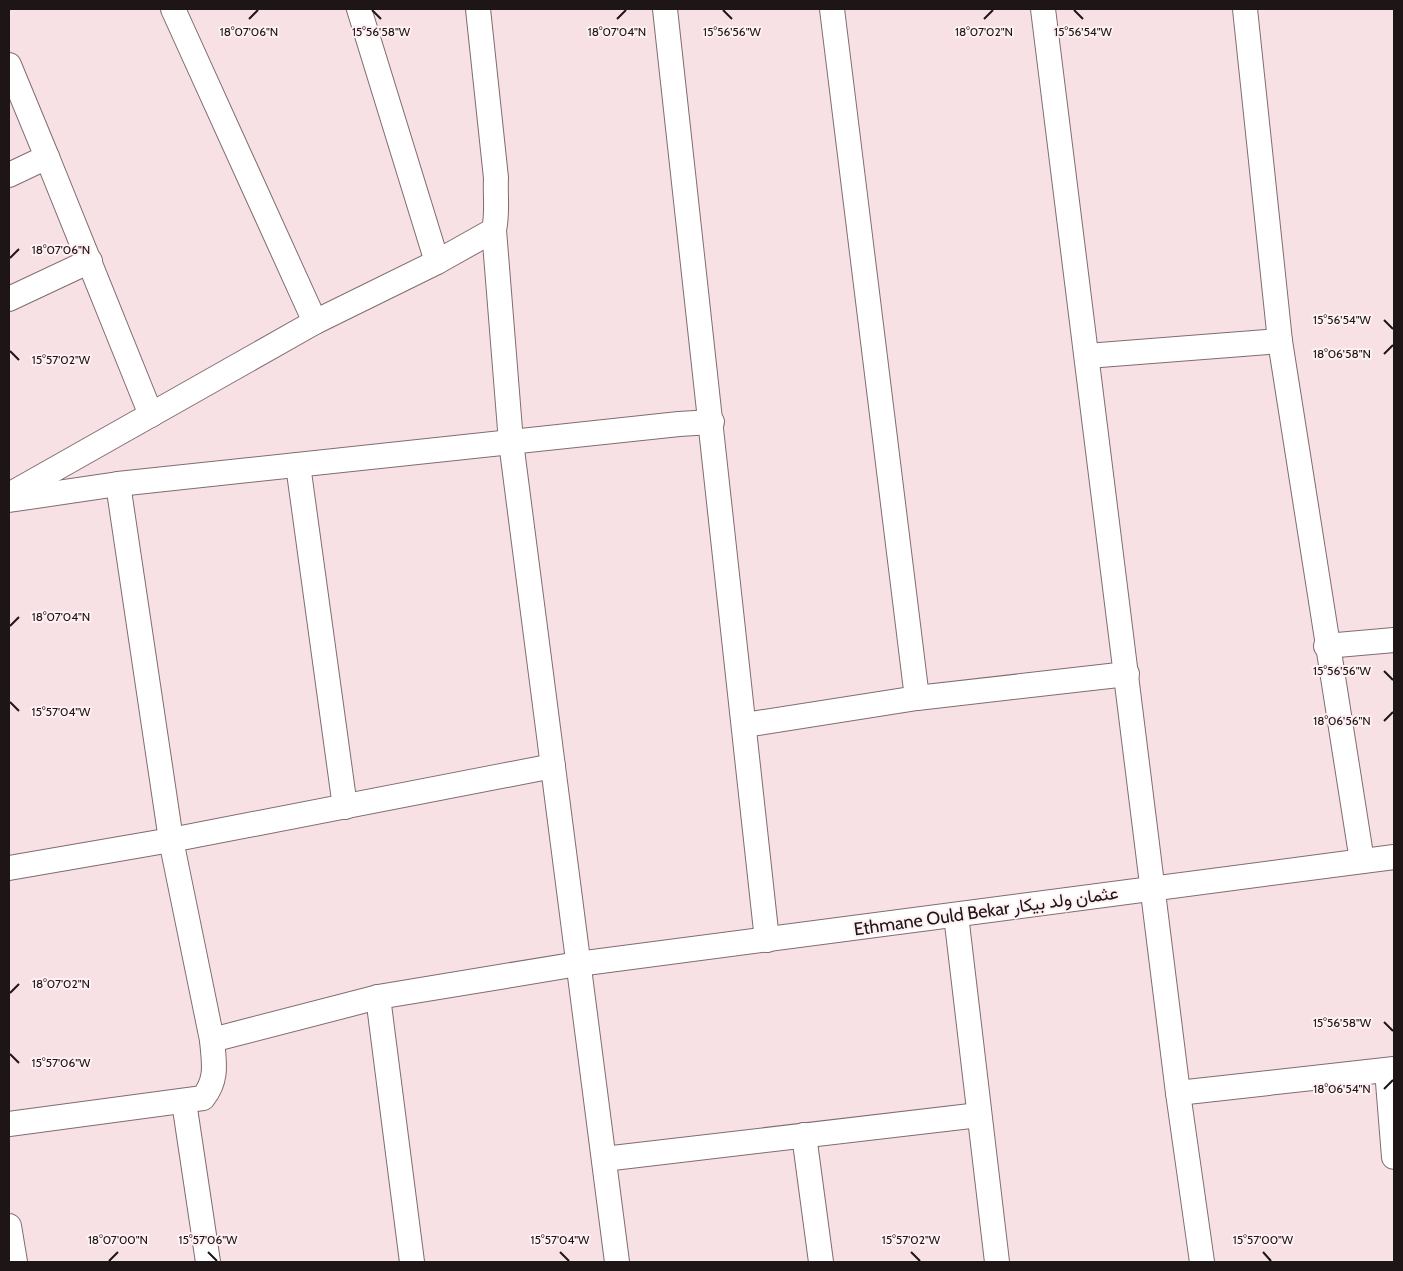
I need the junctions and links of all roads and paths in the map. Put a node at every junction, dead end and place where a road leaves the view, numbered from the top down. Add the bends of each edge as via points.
1 (173, 9) edge
2 (359, 9) edge
3 (478, 9) edge
4 (665, 9) edge
5 (832, 9) edge
6 (1043, 9) edge
7 (1245, 9) edge
8 (9, 65) edge
9 (47, 157) junction
10 (9, 175) edge
11 (494, 230) junction
12 (90, 261) junction
13 (437, 262) junction
14 (9, 299) edge
15 (315, 322) junction
16 (1280, 341) junction
17 (1087, 356) junction
18 (151, 415) junction
19 (712, 422) junction
20 (511, 442) junction
21 (298, 464) junction
22 (118, 484) junction
23 (9, 494) edge
24 (9, 500) edge
25 (1394, 640) edge
26 (1326, 646) junction
27 (1127, 674) junction
28 (917, 698) junction
29 (745, 725) junction
30 (553, 766) junction
31 (345, 807) junction
32 (171, 840) junction
33 (1394, 857) edge
34 (1362, 861) junction
35 (9, 868) edge
36 (1153, 889) junction
37 (956, 915) junction
38 (767, 940) junction
39 (578, 964) junction
40 (378, 997) junction
41 (212, 1040) junction
42 (1391, 1070) edge
43 (1178, 1093) junction
44 (184, 1102) junction
45 (979, 1115) junction
46 (9, 1124) edge
47 (804, 1135) junction
48 (1394, 1157) edge
49 (604, 1159) junction
50 (9, 1226) edge
51 (15, 1262) edge
52 (208, 1262) edge
53 (412, 1262) edge
54 (617, 1262) edge
55 (821, 1262) edge
56 (997, 1262) edge
57 (1202, 1262) edge

1 - 15 street
2 - 13 street
3 - 11 street via 496,178 498,212
4 - 19 street
5 - 28 street
6 - 17 street
7 - 16 street
8 - 9 street
9 - 10 street
9 - 12 street
11 - 13 street
11 - 20 street
12 - 14 street
12 - 18 street
13 - 15 street
15 - 18 street
16 - 17 street
16 - 26 street
17 - 27 street
18 - 23 street
19 - 20 street
19 - 29 street
20 - 21 street
20 - 30 street
21 - 22 street
21 - 31 street
22 - 24 street
22 - 32 street
25 - 26 street
26 - 34 street
27 - 28 street
27 - 36 street
28 - 29 street
29 - 38 street
30 - 31 street
30 - 39 street
31 - 32 street
32 - 35 street
32 - 41 street
33 - 34 street, Ethmane Ould Bekar عثمان ولد بيكار
34 - 36 street, Ethmane Ould Bekar عثمان ولد بيكار
36 - 37 street, Ethmane Ould Bekar عثمان ولد بيكار
36 - 43 street
37 - 38 street, Ethmane Ould Bekar عثمان ولد بيكار
37 - 45 street
38 - 39 street, Ethmane Ould Bekar عثمان ولد بيكار
39 - 40 street, Ethmane Ould Bekar عثمان ولد بيكار
39 - 49 street
40 - 41 street, Ethmane Ould Bekar عثمان ولد بيكار
40 - 53 street
41 - 44 street via 216,1073 211,1088 203,1098
42 - 43 street
42 - 48 street
43 - 57 street
44 - 46 street
44 - 52 street
45 - 47 street
45 - 56 street
47 - 49 street
47 - 55 street
49 - 54 street
50 - 51 street

